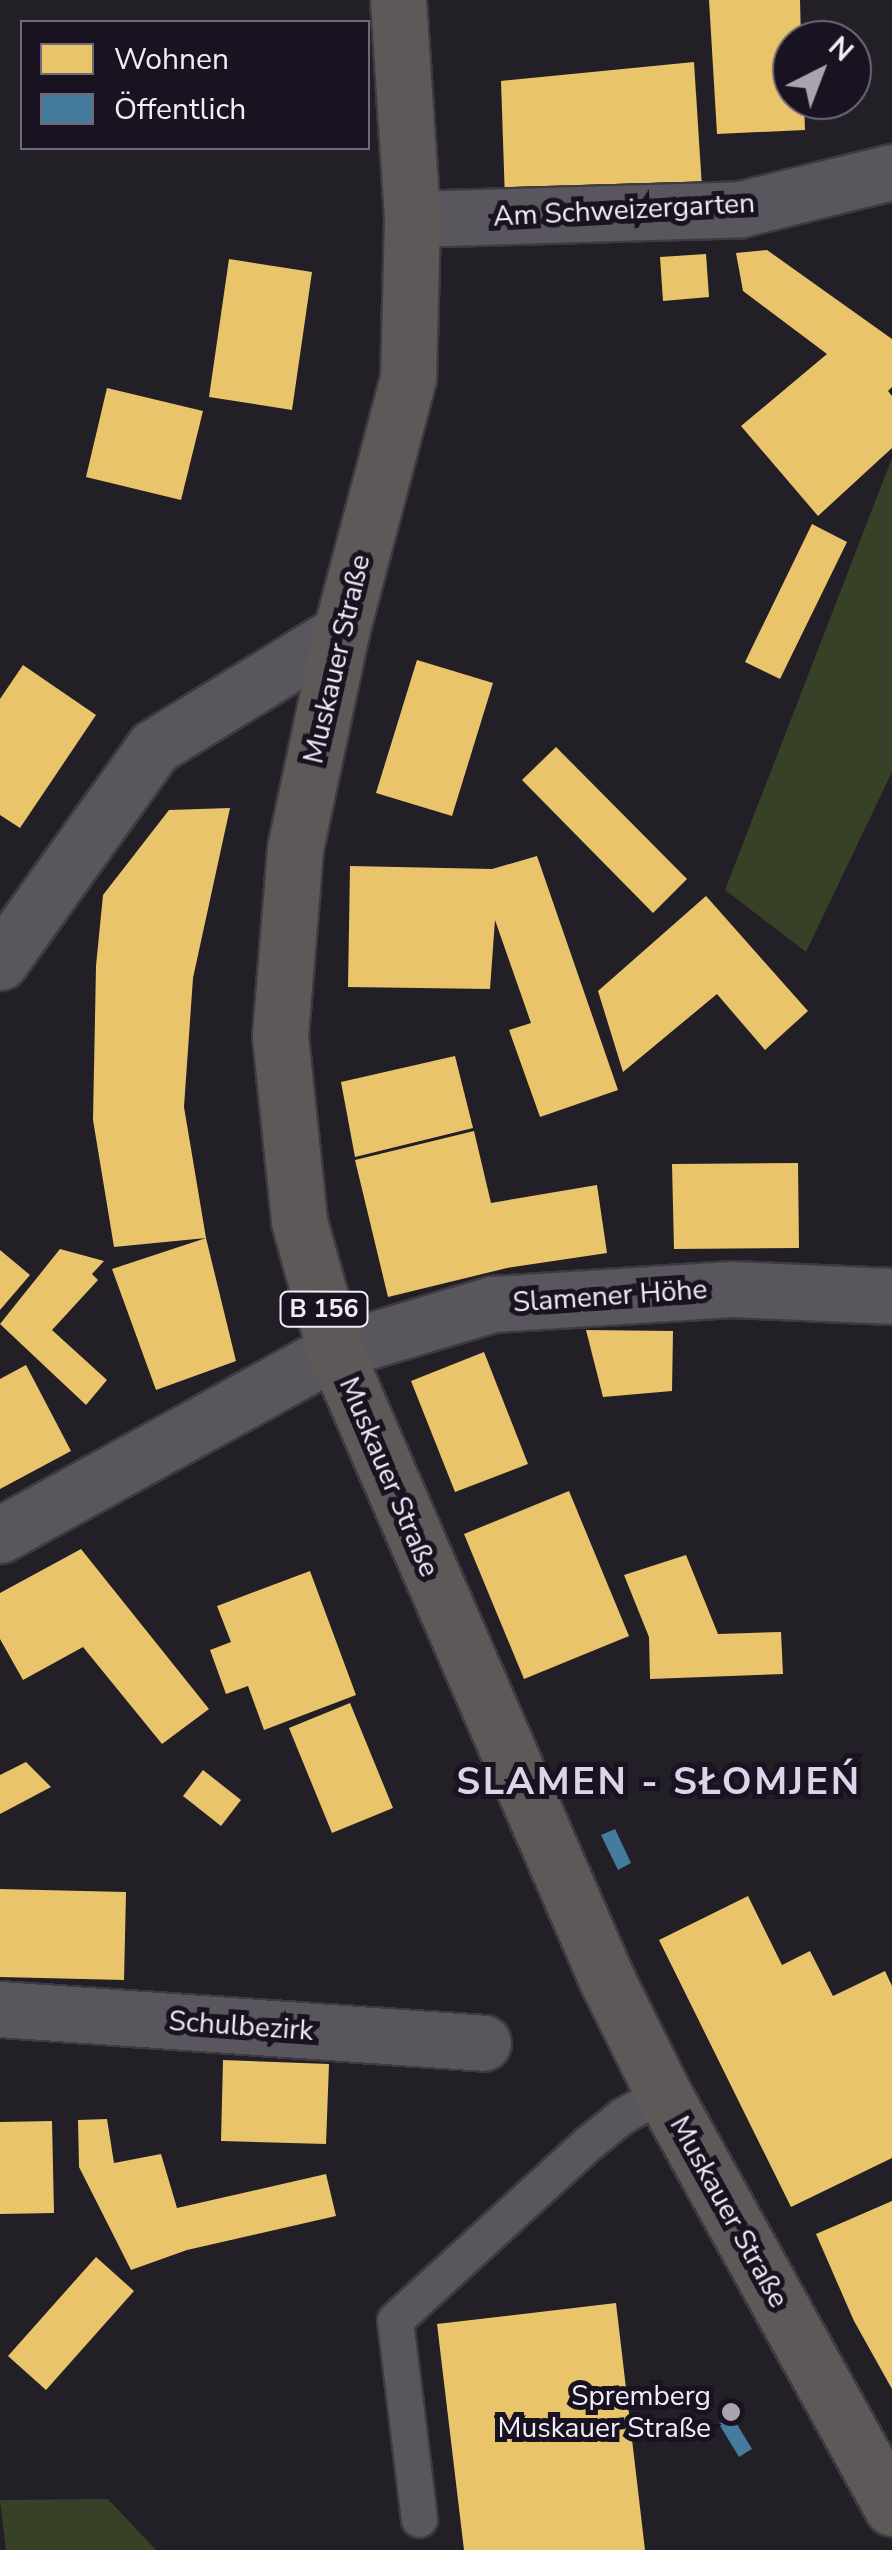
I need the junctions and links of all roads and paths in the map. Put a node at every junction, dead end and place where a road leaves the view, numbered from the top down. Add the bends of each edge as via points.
1 (398, 0) edge
2 (892, 172) edge
3 (412, 219) junction
4 (340, 632) junction
5 (0, 962) edge
6 (892, 1296) edge
7 (335, 1350) junction
8 (0, 1536) edge
9 (0, 2010) edge
10 (483, 2043) dead end
11 (664, 2093) junction
12 (892, 2508) edge
13 (419, 2519) dead end

1 - 3 main road, Muskauer Straße / B 156
2 - 3 street, Am Schweizergarten via 741,209
3 - 4 main road, Muskauer Straße / B 156 via 408,378
4 - 5 street via 154,747
4 - 7 main road, Muskauer Straße / B 156 via 295,849 280,1036 299,1221
6 - 7 street, Slamener Höhe via 732,1289 493,1304
7 - 8 street
7 - 11 main road, Muskauer Straße / B 156 via 544,1842
9 - 10 street, Schulbezirk
11 - 12 main road, Muskauer Straße / B 156
11 - 13 lane via 588,2144 395,2320

